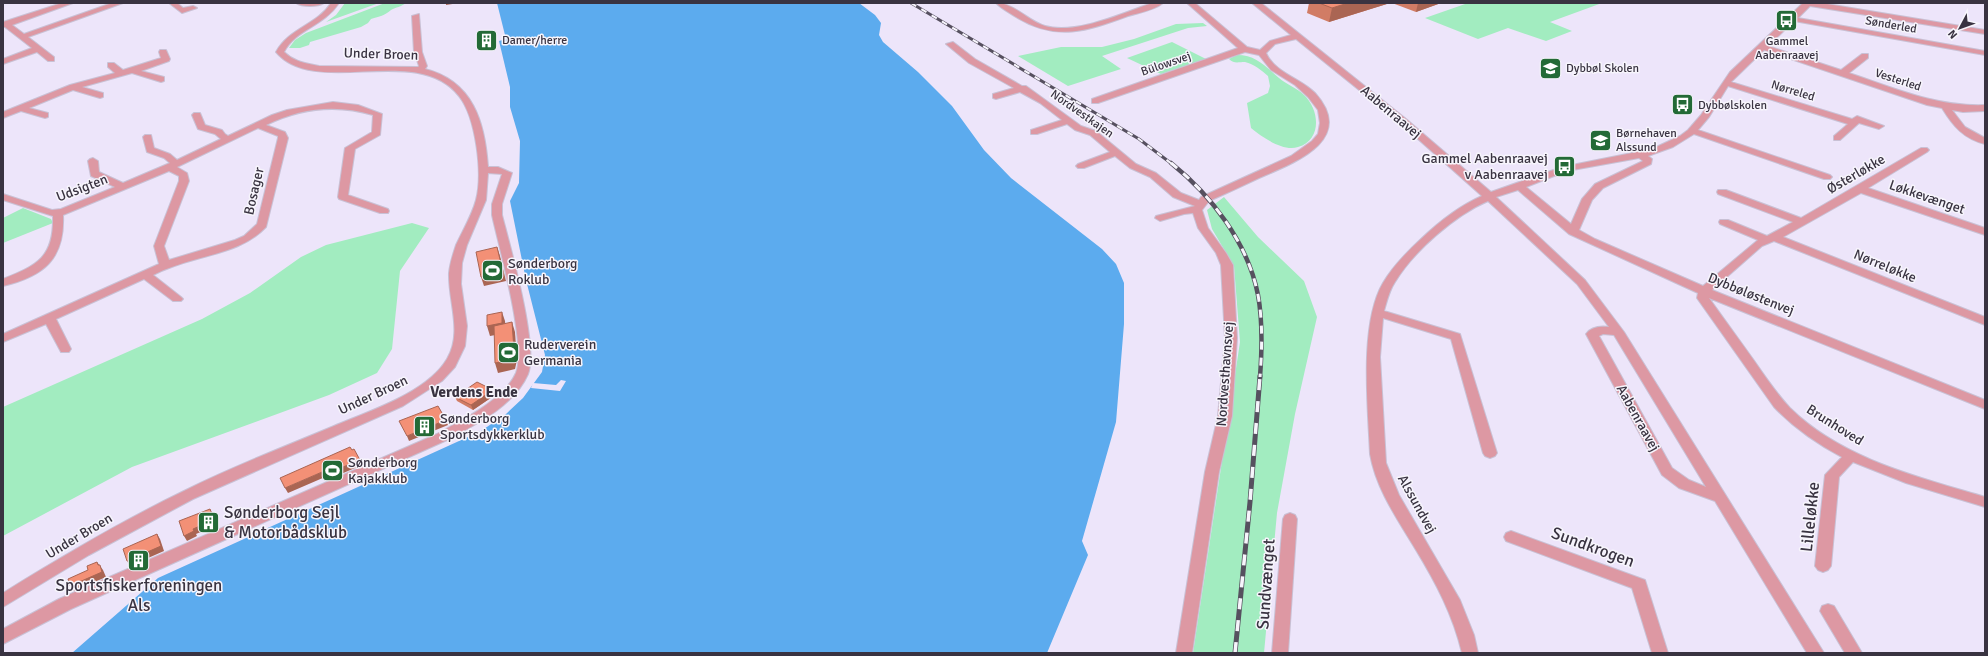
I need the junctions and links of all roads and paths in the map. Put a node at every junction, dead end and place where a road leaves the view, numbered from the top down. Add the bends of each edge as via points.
1 (69, 3) edge
2 (119, 3) edge
3 (173, 3) edge
4 (300, 3) edge
5 (320, 3) edge
6 (335, 3) edge
7 (1000, 3) edge
8 (1159, 3) edge
9 (1191, 3) edge
10 (1256, 3) edge
11 (1808, 3) edge
12 (193, 8) dead end
13 (416, 16) dead end
14 (1793, 19) junction
15 (4, 25) edge
16 (1985, 32) edge
17 (1297, 36) junction
18 (22, 37) junction
19 (950, 44) dead end
20 (1763, 47) junction
21 (38, 49) junction
22 (1244, 49) junction
23 (163, 52) dead end
24 (1262, 53) junction
25 (1985, 53) edge
26 (1865, 56) dead end
27 (51, 59) dead end
28 (3, 62) edge
29 (110, 65) dead end
30 (134, 70) junction
31 (420, 70) junction
32 (122, 74) junction
33 (1842, 74) junction
34 (161, 79) dead end
35 (1726, 83) junction
36 (60, 84) dead end
37 (71, 88) junction
38 (1023, 88) junction
39 (100, 94) dead end
40 (996, 96) dead end
41 (1095, 101) dead end
42 (1946, 107) junction
43 (21, 108) junction
44 (1985, 108) edge
45 (3, 115) edge
46 (46, 115) dead end
47 (197, 115) dead end
48 (1068, 121) junction
49 (1854, 123) junction
50 (258, 126) junction
51 (1878, 126) dead end
52 (1693, 131) junction
53 (1034, 132) dead end
54 (148, 137) dead end
55 (1837, 138) dead end
56 (229, 139) junction
57 (1985, 141) edge
58 (1924, 150) dead end
59 (1115, 153) junction
60 (1641, 155) junction
61 (93, 161) dead end
62 (173, 166) junction
63 (1081, 166) dead end
64 (484, 170) junction
65 (1827, 177) dead end
66 (1519, 186) junction
67 (124, 187) junction
68 (1860, 189) junction
69 (1722, 192) dead end
70 (3, 197) edge
71 (1490, 197) junction
72 (1198, 207) junction
73 (384, 211) dead end
74 (58, 213) junction
75 (1160, 218) dead end
76 (1802, 221) junction
77 (1724, 222) dead end
78 (1573, 232) junction
79 (1985, 232) edge
80 (1771, 239) junction
81 (165, 264) junction
82 (145, 274) junction
83 (3, 283) edge
84 (1704, 291) junction
85 (177, 299) dead end
86 (1378, 313) junction
87 (50, 319) junction
88 (1985, 320) edge
89 (1618, 332) junction
90 (3, 338) edge
91 (65, 349) dead end
92 (1985, 405) edge
93 (1490, 453) dead end
94 (1852, 456) junction
95 (1721, 498) junction
96 (1985, 502) edge
97 (1290, 518) dead end
98 (1511, 537) dead end
99 (1823, 566) dead end
100 (3, 602) edge
101 (1828, 611) dead end
102 (3, 636) edge
103 (1184, 653) edge
104 (1280, 653) edge
105 (1470, 653) edge
106 (1660, 653) edge
107 (1816, 653) edge
108 (1854, 653) edge

1 - 15 street
2 - 18 street
3 - 12 street via 182,10
4 - 5 street
6 - 31 street, Under Broen via 322,20 282,45 282,57 290,62 312,67
7 - 8 street via 1043,28 1060,31 1077,29
9 - 22 street
10 - 17 street, Aabenraavej
11 - 14 street
11 - 16 street
13 - 31 street via 418,52 423,66
14 - 20 street
14 - 25 street, Sønderled
15 - 18 street
17 - 24 street via 1278,39 1266,45
17 - 71 street, Aabenraavej via 1403,121
18 - 21 street
19 - 38 street, Nordvestkajen via 972,61
20 - 33 street, Vesterled
20 - 35 street
21 - 27 street
21 - 28 street
22 - 24 street
22 - 41 street, Bülowsvej
23 - 30 street via 166,60
24 - 72 street via 1272,67 1303,87 1317,100 1324,116 1325,130 1316,144 1299,156 1205,199
26 - 33 street, Vesterled
29 - 32 street
30 - 32 street
30 - 34 street
31 - 64 street, Under Broen via 447,81 465,97 474,123
32 - 37 street
33 - 42 street, Vesterled
35 - 49 street, Nørreled
35 - 52 street via 1705,118
36 - 37 street
37 - 39 street
37 - 43 street
38 - 40 street
38 - 48 street, Nordvestkajen
42 - 44 street, Vesterled
42 - 57 street via 1958,127
43 - 45 street
43 - 46 street
47 - 56 street via 201,127 219,132 221,136
48 - 53 street
48 - 59 street, Nordvestkajen via 1093,134
49 - 51 street, Nørreled via 1858,119
49 - 55 street
50 - 56 street, Udsigten
50 - 73 street, Udsigten via 290,112 333,105 378,114 377,133 350,148 343,197
50 - 81 street, Bosager via 282,134 262,225 256,233 242,241
52 - 60 street via 1672,144
52 - 65 street
54 - 62 street via 150,150 167,156
56 - 62 street, Udsigten
58 - 68 street, Østerløkke
59 - 63 street
59 - 72 street, Nordvestkajen via 1133,166 1153,175 1177,195
60 - 66 street via 1566,169
60 - 78 street via 1648,162 1599,186 1587,199
61 - 67 street, Udsigten via 94,174
62 - 67 street, Udsigten
62 - 81 street via 184,175 184,181 158,246
64 - 100 street, Under Broen via 481,201 461,247 455,272 462,341 455,358 442,373 421,390 398,403 188,495 139,520
64 - 102 street via 507,173 496,215 513,284 524,359 523,372 496,404 442,437 65,604
66 - 71 street
66 - 78 street, Dybbøløstenvej
67 - 74 street, Udsigten
68 - 76 street, Østerløkke
68 - 79 street, Løkkevænget
69 - 76 street
70 - 74 street, Udsigten
71 - 86 street, Alssundvej via 1480,200 1462,212 1406,260 1387,285
71 - 89 street, Aabenraavej via 1581,282
72 - 75 street
72 - 103 street, Nordvesthavnsvej via 1202,228 1227,265 1231,338 1225,416 1212,472
74 - 83 street via 58,239 54,253 37,268
76 - 80 street, Østerløkke
77 - 80 street
78 - 84 street, Dybbøløstenvej
80 - 84 street, Østerløkke via 1758,244
80 - 88 street, Nørreløkke
81 - 82 street, Bosager
82 - 85 street
82 - 87 street, Bosager
84 - 92 street, Dybbøløstenvej
84 - 94 street, Brunhoved via 1703,298 1778,403 1796,421 1818,437
86 - 93 street via 1456,337
86 - 105 street, Alssundvej via 1373,346 1378,456 1387,487 1450,596
87 - 90 street, Bosager
87 - 91 street
89 - 95 street, Aabenraavej
89 - 95 street, Aabenraavej via 1602,330 1592,334 1667,471 1684,484
94 - 96 street, Brunhoved via 1879,468
94 - 99 street, Lilleløkke via 1832,475
95 - 107 street, Aabenraavej
97 - 104 street, Sundvænget
98 - 106 street, Sundkrogen via 1639,584
101 - 108 street

